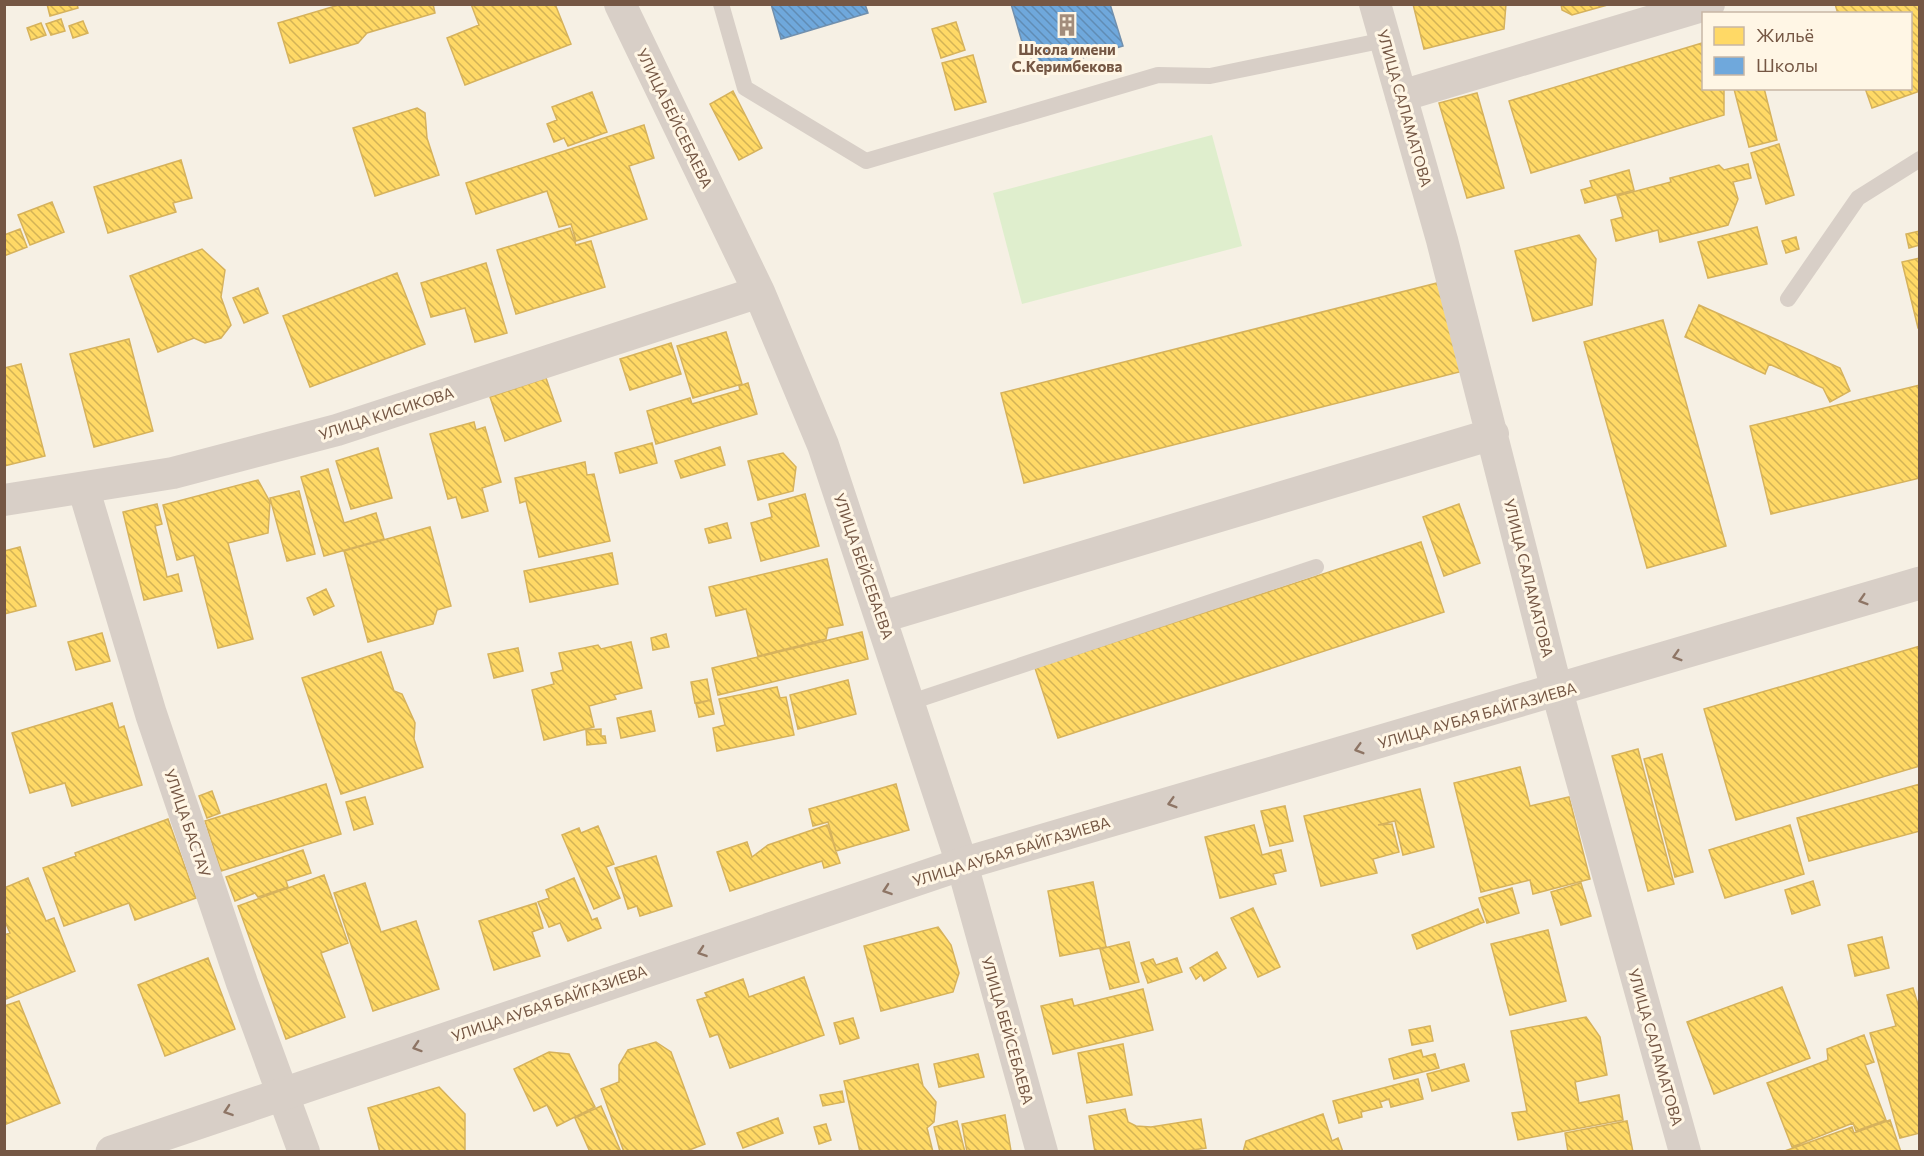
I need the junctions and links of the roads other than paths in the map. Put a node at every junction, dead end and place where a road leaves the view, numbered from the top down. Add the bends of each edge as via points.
1 (620, 4) edge
2 (721, 4) edge
3 (1375, 4) edge
4 (1708, 4) edge
5 (1385, 40) junction
6 (1401, 96) junction
7 (1920, 159) edge
8 (759, 292) junction
9 (1788, 299) dead end
10 (1493, 434) junction
11 (84, 490) junction
12 (4, 500) edge
13 (1316, 567) dead end
14 (1920, 583) edge
15 (882, 617) junction
16 (1557, 692) junction
17 (908, 703) junction
18 (962, 864) junction
19 (284, 1092) junction
20 (112, 1152) edge
21 (304, 1152) edge
22 (1042, 1152) edge
23 (1685, 1152) edge

1 - 8 street, УЛИЦА БЕЙСЕБАЕВА
2 - 5 lane via 745,88 866,161 1158,75 1210,76
3 - 5 street, УЛИЦА САЛАМАТОВА
4 - 6 street
5 - 6 street, УЛИЦА САЛАМАТОВА
6 - 10 street, УЛИЦА САЛАМАТОВА
7 - 9 lane via 1858,198
8 - 11 street, УЛИЦА КИСИКОВА via 337,430 173,473
8 - 15 street, УЛИЦА БЕЙСЕБАЕВА via 823,445
10 - 15 street
10 - 16 street, УЛИЦА САЛАМАТОВА
11 - 12 street, УЛИЦА КИСИКОВА
11 - 19 street, УЛИЦА БАСТАУ via 151,714 242,983
13 - 17 lane
14 -> 16 main road, УЛИЦА АУБАЯ БАЙГАЗИЕВА
15 - 17 street, УЛИЦА БЕЙСЕБАЕВА
16 -> 18 main road, УЛИЦА АУБАЯ БАЙГАЗИЕВА
16 - 23 street, УЛИЦА САЛАМАТОВА
17 - 18 street, УЛИЦА БЕЙСЕБАЕВА
18 -> 19 main road, УЛИЦА АУБАЯ БАЙГАЗИЕВА
18 - 22 street, УЛИЦА БЕЙСЕБАЕВА
19 -> 20 main road, УЛИЦА АУБАЯ БАЙГАЗИЕВА
19 - 21 street, УЛИЦА БАСТАУ

